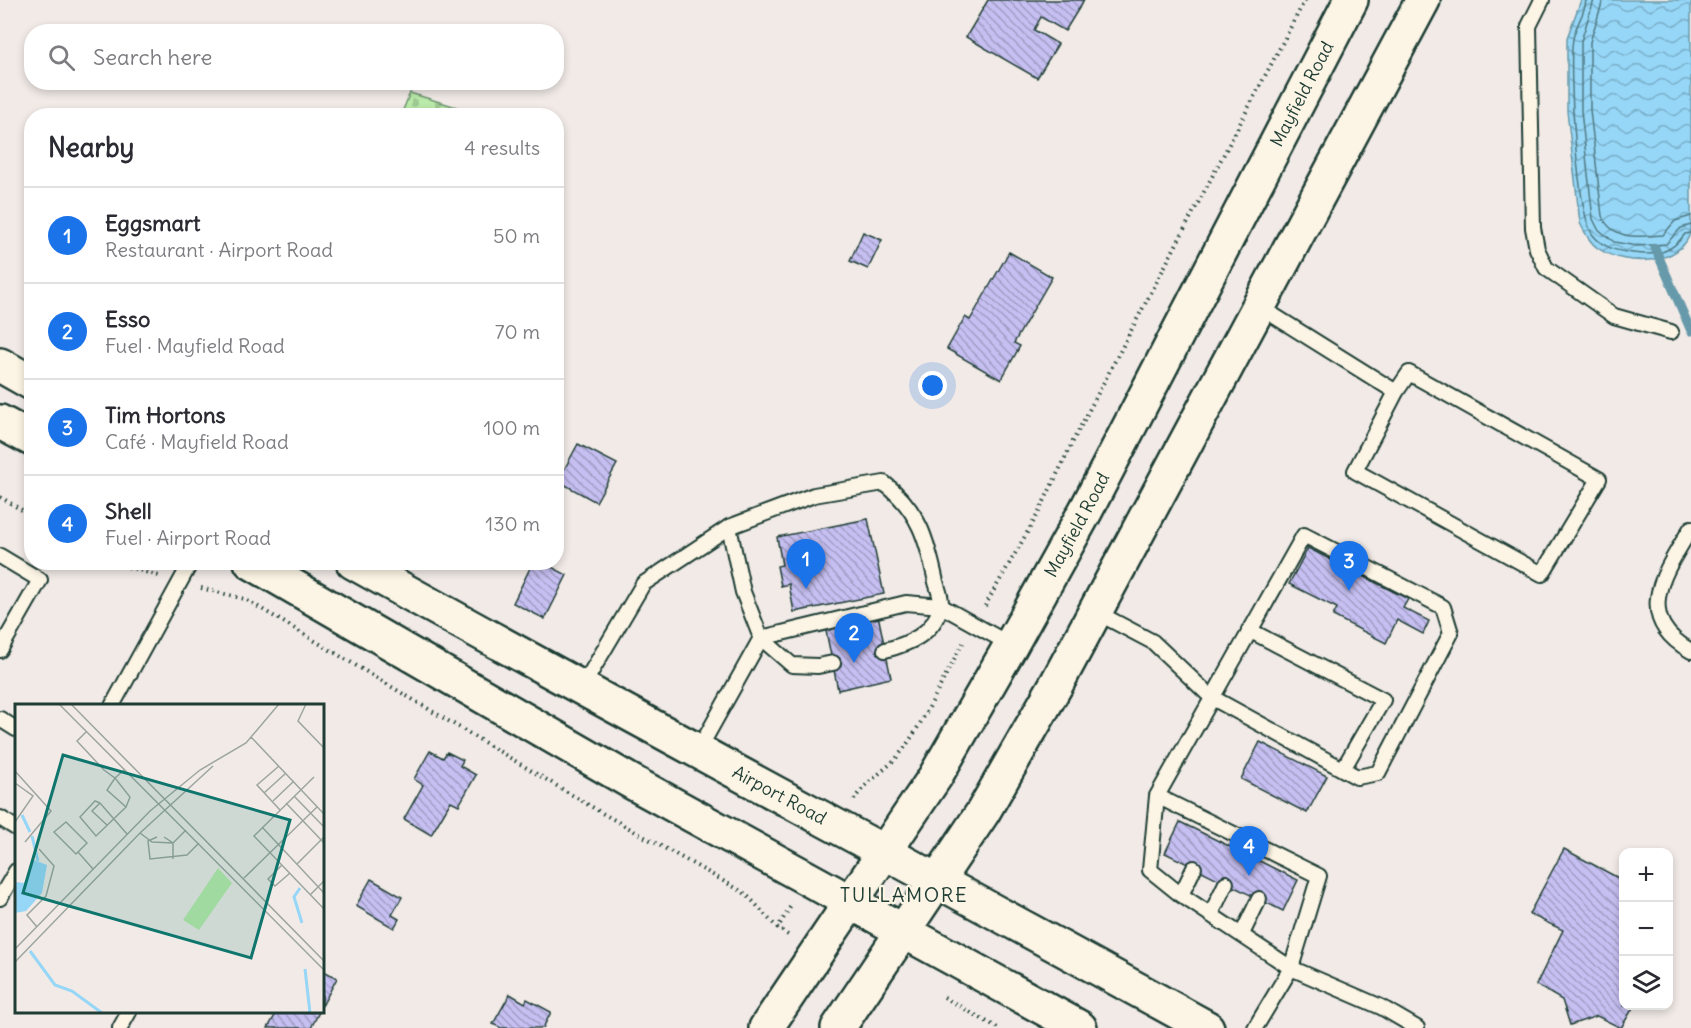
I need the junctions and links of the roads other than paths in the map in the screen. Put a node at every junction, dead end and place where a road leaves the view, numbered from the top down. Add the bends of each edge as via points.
1 (1351, 0) edge
2 (1423, 0) edge
3 (1542, 0) edge
4 (1260, 307) junction
5 (1671, 332) dead end
6 (0, 365) edge
7 (24, 378) edge
8 (1396, 392) junction
9 (0, 422) edge
10 (24, 435) edge
11 (729, 527) junction
12 (1691, 528) edge
13 (0, 556) edge
14 (187, 570) edge
15 (265, 570) edge
16 (367, 570) edge
17 (941, 606) junction
18 (1096, 612) junction
19 (1249, 630) junction
20 (761, 638) junction
21 (1011, 645) junction
22 (0, 650) edge
23 (885, 650) dead end
24 (1691, 651) edge
25 (833, 663) dead end
26 (580, 689) junction
27 (1211, 697) junction
28 (113, 704) edge
29 (0, 719) edge
30 (15, 728) edge
31 (697, 753) junction
32 (1343, 769) junction
33 (1157, 796) junction
34 (0, 818) edge
35 (15, 827) edge
36 (884, 853) junction
37 (1194, 868) dead end
38 (15, 873) edge
39 (938, 881) junction
40 (1226, 883) dead end
41 (1181, 896) junction
42 (0, 898) edge
43 (1258, 899) dead end
44 (851, 903) junction
45 (1210, 914) junction
46 (904, 932) junction
47 (1242, 934) junction
48 (1290, 968) junction
49 (128, 1013) edge
50 (120, 1028) edge
51 (766, 1028) edge
52 (838, 1028) edge
53 (1080, 1028) edge
54 (1207, 1028) edge
55 (1255, 1028) edge
56 (1417, 1028) edge

1 - 21 main road, Mayfield Road via 1086,510
2 - 4 main road
3 - 5 lane via 1529,26 1533,228 1537,249 1546,268 1614,316
4 - 8 lane
4 - 18 main road
6 - 7 main road
8 - 8 lane via 1355,471 1542,574 1599,478 1409,373
9 - 10 main road
11 - 17 lane via 814,495 884,483 900,495 918,519
11 - 20 lane via 743,592
11 - 26 lane via 642,584
12 - 24 lane via 1664,574 1657,603 1666,632
13 - 22 lane via 40,580
14 - 28 lane
15 - 44 main road via 630,782
16 - 26 main road, Airport Road
17 - 20 lane via 906,603
17 - 21 lane
17 - 23 lane via 931,627 909,644
18 - 27 lane via 1153,642
18 - 39 main road via 983,812
19 - 27 lane
19 - 32 lane via 1383,699
19 - 32 lane via 1304,535 1443,607 1450,633 1378,773 1357,777
20 - 25 lane via 792,664
20 - 31 lane
21 - 36 main road, Mayfield Road via 935,777
26 - 31 main road, Airport Road
27 - 32 lane
27 - 33 lane
29 - 30 lane
31 - 36 main road, Airport Road
33 - 41 lane via 1150,870
33 - 48 lane via 1211,830 1277,863 1319,876
34 - 35 lane
36 - 39 main road, Airport Road
36 - 44 main road, Mayfield Road
37 - 41 lane
38 - 42 lane
39 - 46 main road
39 - 54 main road, Airport Road
40 - 45 lane
41 - 45 lane
43 - 47 lane
44 - 46 main road
44 - 51 main road, Mayfield Road
45 - 47 lane
46 - 52 main road
46 - 53 main road
47 - 48 lane
48 - 55 lane
48 - 56 lane via 1382,1006
49 - 50 lane

